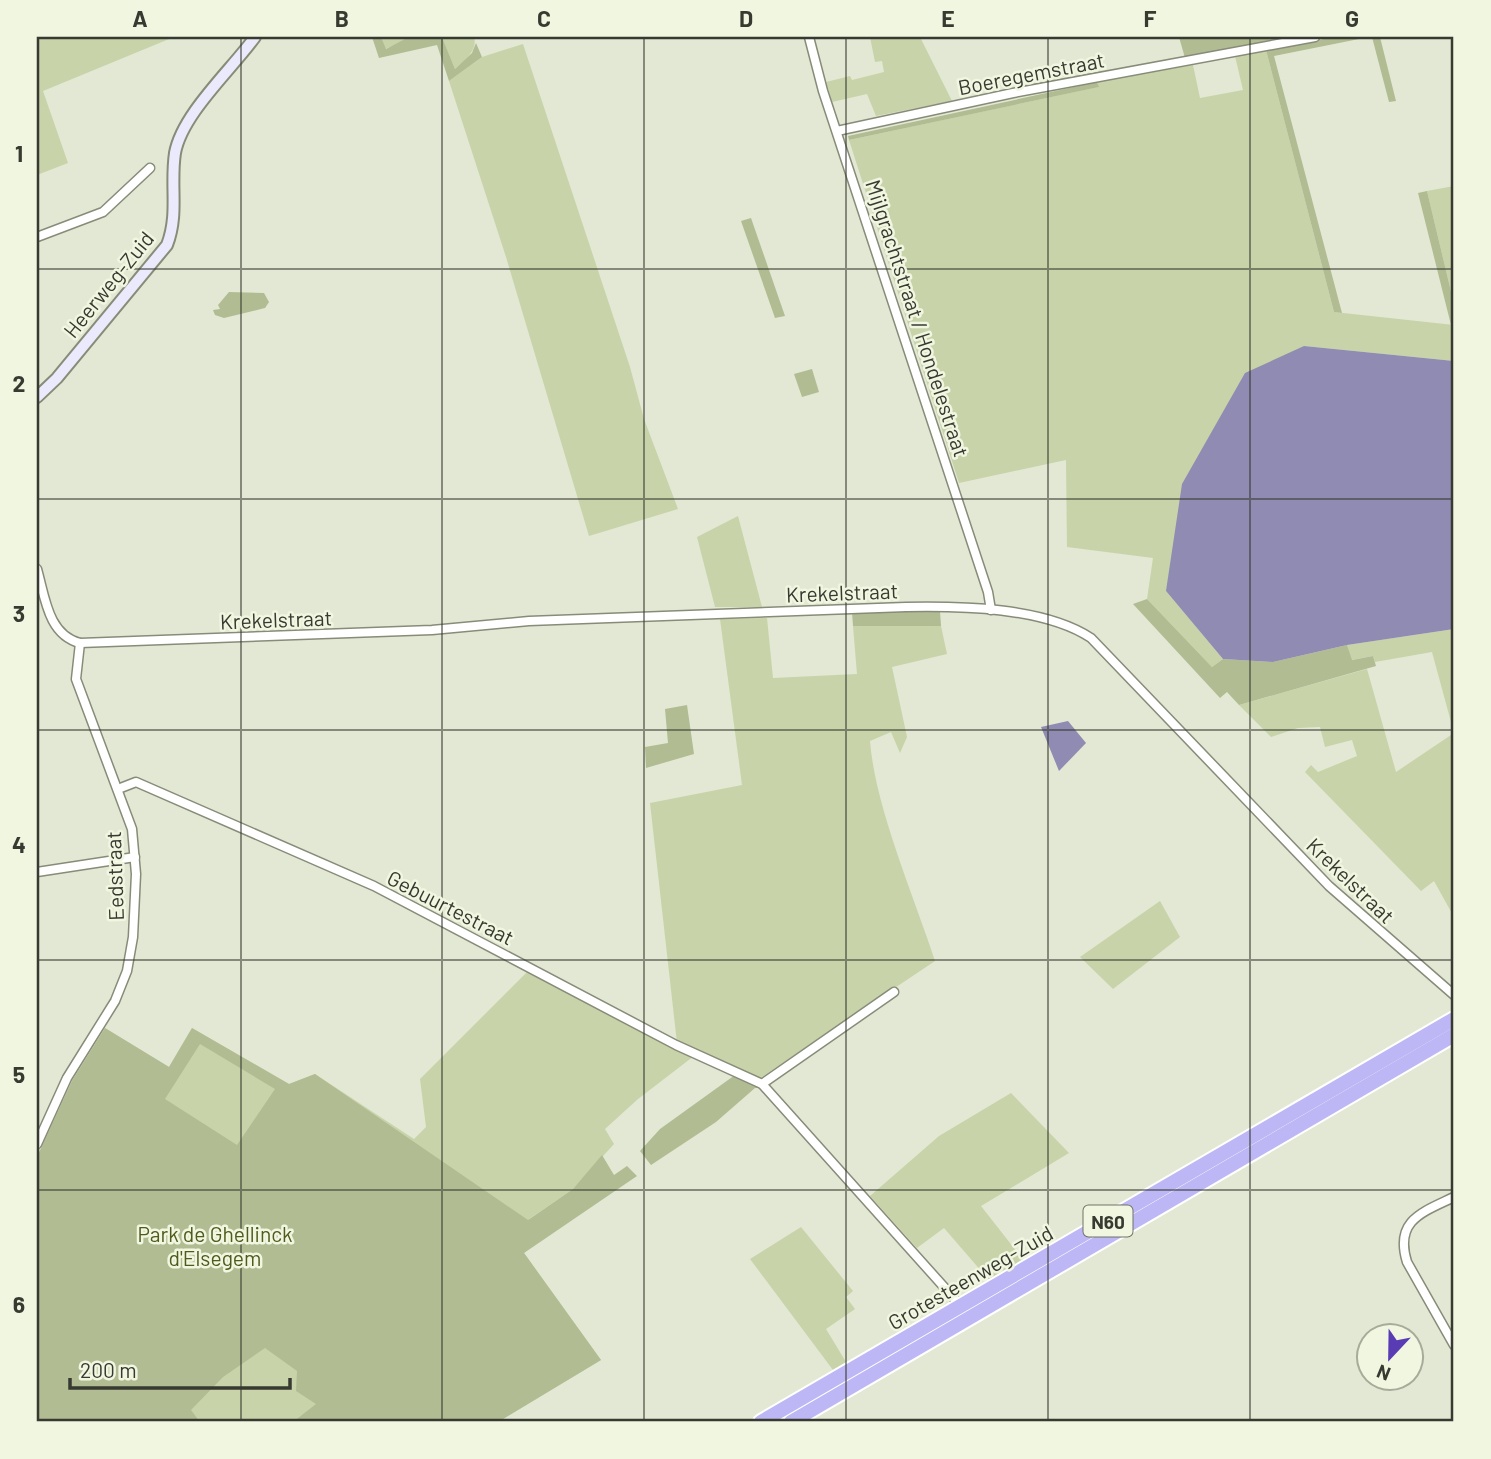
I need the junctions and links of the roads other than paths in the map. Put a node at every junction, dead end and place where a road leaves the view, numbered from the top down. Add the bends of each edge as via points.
1 (255, 37) edge
2 (809, 37) edge
3 (1315, 37) edge
4 (837, 131) junction
5 (150, 169) dead end
6 (37, 237) edge
7 (37, 397) edge
8 (37, 569) edge
9 (990, 610) junction
10 (80, 643) junction
11 (118, 789) junction
12 (135, 857) junction
13 (37, 872) edge
14 (894, 992) dead end
15 (1454, 995) edge
16 (1454, 1019) edge
17 (1454, 1035) edge
18 (762, 1083) junction
19 (40, 1126) edge
20 (37, 1144) edge
21 (1454, 1197) edge
22 (961, 1306) junction
23 (1454, 1345) edge
24 (761, 1422) edge
25 (791, 1422) edge

1 - 7 street, Heerweg-Zuid via 178,142 175,220 167,245
2 - 4 street, Mijlgrachtstraat / Hondelestraat
3 - 4 street, Boeregemstraat
4 - 9 street, Mijlgrachtstraat / Hondelestraat via 964,517
5 - 6 street via 103,212
8 - 10 street via 54,624 62,635
9 - 10 street, Krekelstraat via 906,607 635,616
9 - 15 street, Krekelstraat via 1074,627 1091,638 1329,886
10 - 11 street, Eedstraat via 76,679
11 - 12 street, Eedstraat via 132,829
11 - 18 street, Gebuurtestraat via 136,782 374,886 676,1045
12 - 13 street
12 - 19 street, Eedstraat via 127,971 109,1013
14 - 18 street
16 - 22 highway, Grotesteenweg-Zuid / N60
17 - 25 highway, Grotesteenweg-Zuid / N60
18 - 22 street, Gebuurtestraat
19 - 20 street, Eedstraat
21 - 23 street via 1410,1223 1403,1248
22 - 24 highway, Grotesteenweg-Zuid / N60

